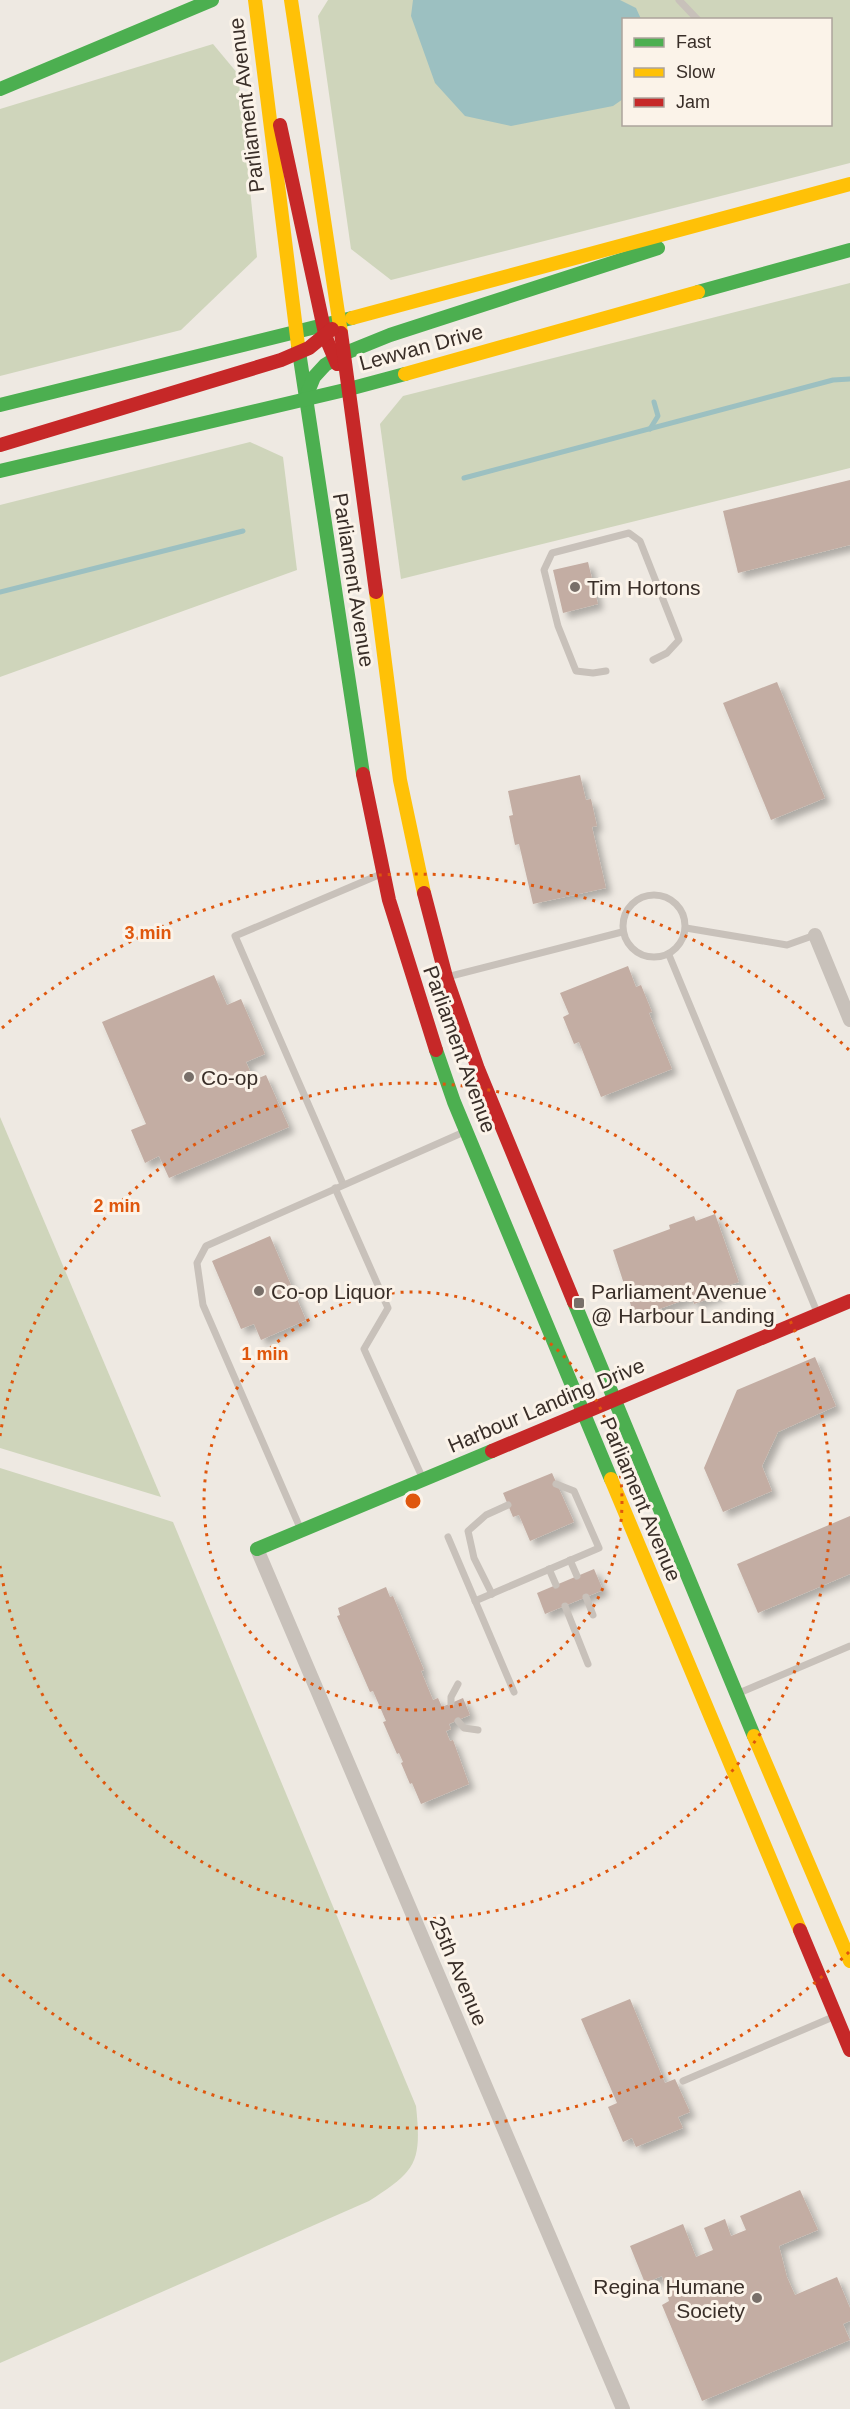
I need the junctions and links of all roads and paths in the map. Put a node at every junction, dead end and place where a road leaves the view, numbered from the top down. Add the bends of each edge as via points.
1 (212, 0) edge
2 (255, 0) edge
3 (278, 0) edge
4 (291, 0) edge
5 (679, 0) edge
6 (696, 18) edge
7 (259, 34) junction
8 (0, 89) edge
9 (850, 184) edge
10 (318, 187) junction
11 (850, 250) edge
12 (337, 322) junction
13 (295, 332) junction
14 (324, 332) junction
15 (298, 354) junction
16 (339, 356) junction
17 (349, 389) junction
18 (305, 399) junction
19 (0, 405) edge
20 (0, 445) edge
21 (0, 471) edge
22 (653, 660) dead end
23 (606, 671) dead end
24 (383, 873) junction
25 (686, 928) junction
26 (622, 932) junction
27 (815, 935) joint
28 (669, 954) junction
29 (447, 977) junction
30 (850, 1020) edge
31 (466, 1131) junction
32 (343, 1184) junction
33 (335, 1188) junction
34 (850, 1301) edge
35 (818, 1314) junction
36 (614, 1400) junction
37 (582, 1413) junction
38 (424, 1479) junction
39 (556, 1484) dead end
40 (508, 1505) dead end
41 (302, 1530) junction
42 (448, 1537) dead end
43 (257, 1548) joint
44 (570, 1560) junction
45 (549, 1569) junction
46 (577, 1576) dead end
47 (556, 1585) dead end
48 (492, 1594) junction
49 (586, 1597) dead end
50 (475, 1601) junction
51 (565, 1606) dead end
52 (593, 1615) dead end
53 (850, 1646) edge
54 (588, 1664) dead end
55 (458, 1684) dead end
56 (514, 1692) dead end
57 (737, 1694) junction
58 (451, 1704) dead end
59 (458, 1720) dead end
60 (478, 1730) dead end
61 (850, 1961) edge
62 (836, 2016) junction
63 (850, 2050) edge
64 (683, 2081) dead end
65 (623, 2409) edge

1 - 8 main road
2 - 7 main road, Parliament Avenue
3 - 10 main road, Parliament Avenue via 300,140
4 - 10 main road, Parliament Avenue
5 - 6 lane
7 - 13 main road, Parliament Avenue
7 - 14 main road via 314,272
9 - 12 main road
9 - 16 main road via 390,335
10 - 12 main road, Parliament Avenue
11 - 17 main road, Lewvan Drive
12 - 14 main road
12 - 16 main road, Parliament Avenue
13 - 14 main road
13 - 15 main road, Parliament Avenue
13 - 19 main road
14 - 15 main road
14 - 16 main road
15 - 18 main road, Parliament Avenue
15 - 20 main road
16 - 17 main road, Parliament Avenue
16 - 18 main road via 314,377
17 - 18 main road, Lewvan Drive
17 - 29 main road, Parliament Avenue via 400,780 423,890
18 - 21 main road, Lewvan Drive
18 - 24 main road, Parliament Avenue via 364,782
22 - 23 lane via 679,640 640,541 629,533 552,553 544,570 558,626 576,671
24 - 31 main road, Parliament Avenue via 410,976
24 - 32 lane via 236,936
25 - 26 lane via 685,916 674,901 649,894 629,905 622,920
25 - 27 lane via 787,945
25 - 28 lane via 680,946
26 - 28 lane via 638,954 652,958
26 - 29 lane
27 - 30 street
28 - 35 lane
29 - 36 main road, Parliament Avenue via 478,1069
31 - 32 lane
31 - 37 main road, Parliament Avenue
32 - 33 lane
33 - 38 lane via 388,1308 364,1349
33 - 41 lane via 206,1246 197,1263 203,1305
34 - 35 main road, Harbour Landing Drive
35 - 36 main road, Harbour Landing Drive
36 - 37 main road, Harbour Landing Drive
36 - 57 main road, Parliament Avenue
37 - 38 main road, Harbour Landing Drive
37 - 62 main road, Parliament Avenue
38 - 41 main road, Harbour Landing Drive
39 - 44 lane via 574,1491 599,1548
40 - 48 lane via 486,1515 468,1531 474,1558
41 - 43 main road, Harbour Landing Drive
42 - 50 lane
43 - 65 street, 25th Avenue
44 - 45 lane
44 - 46 lane
45 - 47 lane
45 - 48 lane
48 - 50 lane
49 - 52 lane
50 - 56 lane
51 - 54 lane
53 - 57 lane
55 - 58 lane
57 - 61 main road, Parliament Avenue
59 - 60 lane via 464,1728
62 - 63 main road, Parliament Avenue
62 - 64 lane

